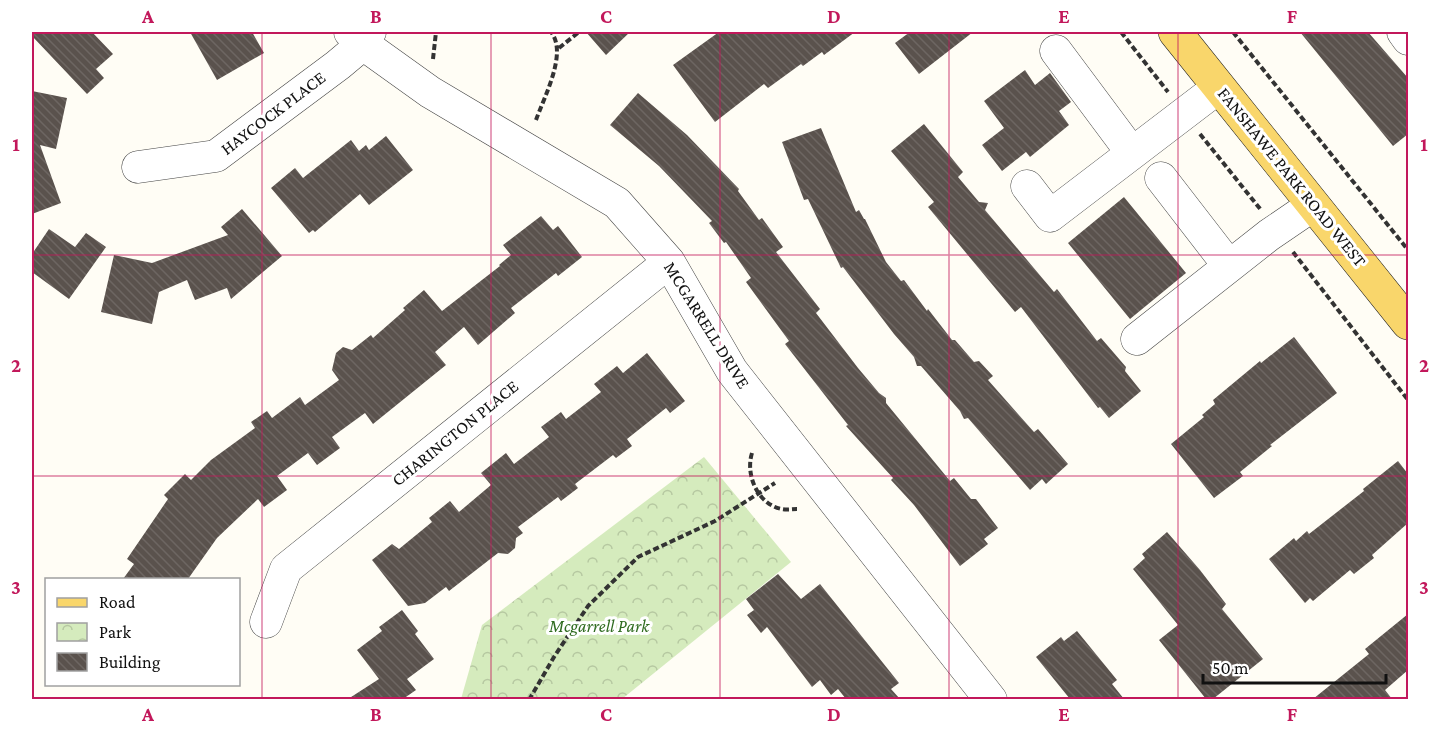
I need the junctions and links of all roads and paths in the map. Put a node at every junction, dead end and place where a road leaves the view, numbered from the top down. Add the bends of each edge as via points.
1 (436, 32) edge
2 (551, 32) edge
3 (579, 32) edge
4 (1121, 32) edge
5 (1175, 32) edge
6 (1233, 32) edge
7 (1403, 32) edge
8 (361, 36) edge
9 (1408, 39) edge
10 (559, 48) junction
11 (1056, 51) dead end
12 (433, 59) dead end
13 (1219, 87) junction
14 (1173, 97) dead end
15 (536, 120) dead end
16 (1197, 129) dead end
17 (1132, 153) junction
18 (138, 167) dead end
19 (1161, 178) dead end
20 (1028, 186) dead end
21 (1313, 205) junction
22 (1262, 212) dead end
23 (1291, 250) dead end
24 (1408, 250) edge
25 (669, 262) junction
26 (1229, 266) junction
27 (1408, 323) edge
28 (1137, 339) dead end
29 (1408, 400) edge
30 (752, 453) dead end
31 (775, 483) dead end
32 (759, 493) junction
33 (797, 509) dead end
34 (266, 622) dead end
35 (529, 699) edge
36 (991, 699) edge

1 - 12 path
2 - 10 path
3 - 10 path
4 - 14 path
5 - 13 main road, FANSHAWE PARK ROAD WEST
6 - 24 path
7 - 9 street
8 - 18 street, HAYCOCK PLACE via 338,64 216,156
8 - 25 street, MCGARRELL DRIVE via 430,92 617,203
10 - 15 path
11 - 17 street
13 - 17 street
13 - 21 main road, FANSHAWE PARK ROAD WEST
16 - 22 path
17 - 20 street via 1050,216
19 - 26 street
21 - 26 street
21 - 27 main road, FANSHAWE PARK ROAD WEST
23 - 29 path
25 - 34 street, CHARINGTON PLACE via 286,569
25 - 36 street, MCGARRELL DRIVE via 732,371
26 - 28 street
30 - 32 path via 750,470
31 - 32 path
32 - 33 path via 781,509
32 - 35 path via 715,521 638,557 588,606

